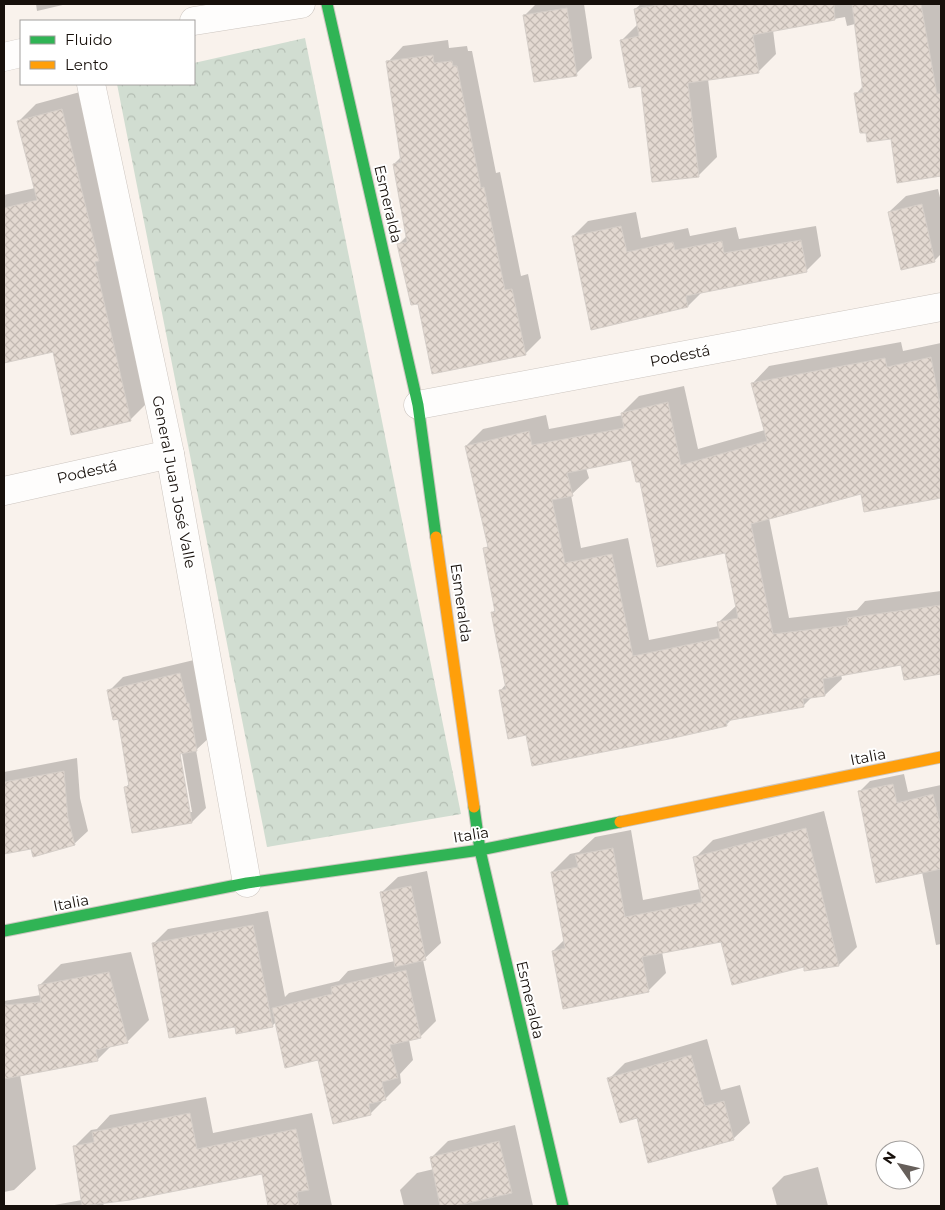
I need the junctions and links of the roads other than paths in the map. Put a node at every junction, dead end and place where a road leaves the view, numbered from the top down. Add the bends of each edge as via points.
1 (301, 4) edge
2 (327, 4) edge
3 (195, 21) edge
4 (20, 53) edge
5 (4, 57) edge
6 (91, 85) edge
7 (941, 307) edge
8 (418, 405) junction
9 (170, 454) junction
10 (4, 491) edge
11 (941, 757) edge
12 (480, 850) junction
13 (247, 883) junction
14 (4, 931) edge
15 (563, 1206) edge

1 - 3 street
2 - 8 street, Esmeralda
4 - 5 street
6 - 9 street, General Juan José Valle
7 - 8 street, Podestá
8 - 12 street, Esmeralda
9 - 10 street, Podestá
9 - 13 street, General Juan José Valle
11 - 12 street, Italia
12 - 13 street, Italia
12 - 15 street, Esmeralda
13 - 14 street, Italia

